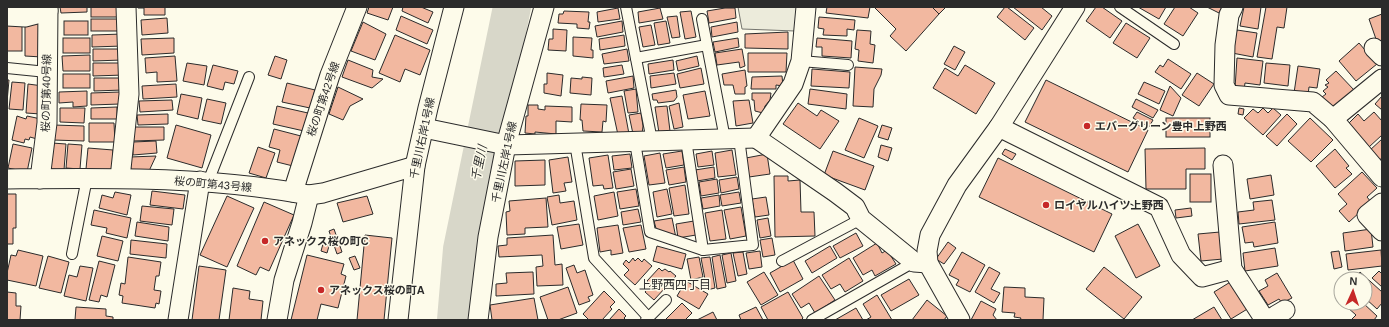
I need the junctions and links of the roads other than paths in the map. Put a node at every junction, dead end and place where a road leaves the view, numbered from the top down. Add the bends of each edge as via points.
1 (126, 7) edge
2 (357, 7) edge
3 (454, 7) edge
4 (544, 7) edge
5 (626, 7) edge
6 (806, 7) edge
7 (1075, 7) edge
8 (1120, 7) edge
9 (1233, 7) edge
10 (48, 9) edge
11 (7, 16) edge
12 (702, 19) dead end
13 (1174, 44) dead end
14 (707, 45) junction
15 (636, 58) junction
16 (801, 62) junction
17 (848, 65) dead end
18 (7, 68) edge
19 (47, 72) junction
20 (249, 77) dead end
21 (1382, 79) edge
22 (1333, 119) junction
23 (999, 127) junction
24 (424, 128) junction
25 (740, 138) junction
26 (686, 140) junction
27 (644, 141) junction
28 (575, 143) junction
29 (502, 145) junction
30 (1223, 165) dead end
31 (415, 166) junction
32 (1382, 177) edge
33 (87, 178) junction
34 (120, 178) junction
35 (7, 179) edge
36 (40, 179) junction
37 (204, 182) junction
38 (301, 193) junction
39 (1382, 203) edge
40 (861, 219) junction
41 (1382, 231) edge
42 (703, 250) junction
43 (72, 254) dead end
44 (782, 261) dead end
45 (921, 263) junction
46 (1232, 269) junction
47 (666, 300) dead end
48 (1285, 310) dead end
49 (647, 318) edge
50 (178, 320) edge
51 (276, 320) edge
52 (398, 320) edge
53 (478, 320) edge
54 (812, 320) edge
55 (960, 320) edge
56 (1265, 320) edge
57 (1268, 320) edge

1 - 34 street via 129,94
2 - 38 street, 桜の町第42号線 via 330,75
3 - 24 street, 千里川右岸1号線
4 - 29 street, 千里川左岸1号線
5 - 15 lane
6 - 16 street
7 - 23 street
8 - 13 lane
9 - 22 street via 1229,15 1224,45 1224,85 1229,95 1313,102
10 - 11 street via 25,17
10 - 19 street, 桜の町第40号線
12 - 14 lane
14 - 15 lane
14 - 25 lane
15 - 27 lane
16 - 17 lane
16 - 25 street via 793,84
18 - 19 lane
19 - 36 street, 桜の町第40号線 via 47,122
20 - 37 lane
21 - 22 street
22 - 32 street
23 - 45 street via 957,186 930,234 927,251
23 - 46 street via 1159,207 1181,256 1202,277
24 - 29 street
24 - 31 street, 千里川右岸1号線
25 - 26 street
25 - 40 street via 835,192 855,207
25 - 42 lane via 753,245
26 - 27 street
26 - 42 lane
27 - 28 street
27 - 42 lane via 650,232
28 - 29 street
28 - 49 lane via 594,258
29 - 53 street, 千里川左岸1号線
30 - 46 street
31 - 38 street, 桜の町第43号線 via 323,193
31 - 52 street, 千里川右岸1号線
33 - 34 street, 桜の町第43号線
33 - 36 street, 桜の町第43号線
33 - 43 lane
34 - 37 street, 桜の町第43号線
35 - 36 street, 桜の町第43号線
37 - 38 street, 桜の町第43号線
37 - 50 street
38 - 51 street, 桜の町第42号線 via 302,223 284,280
39 - 41 street via 1367,215
40 - 44 lane
40 - 45 street
45 - 54 lane
45 - 55 street
46 - 56 street
47 - 49 lane
48 - 57 street

